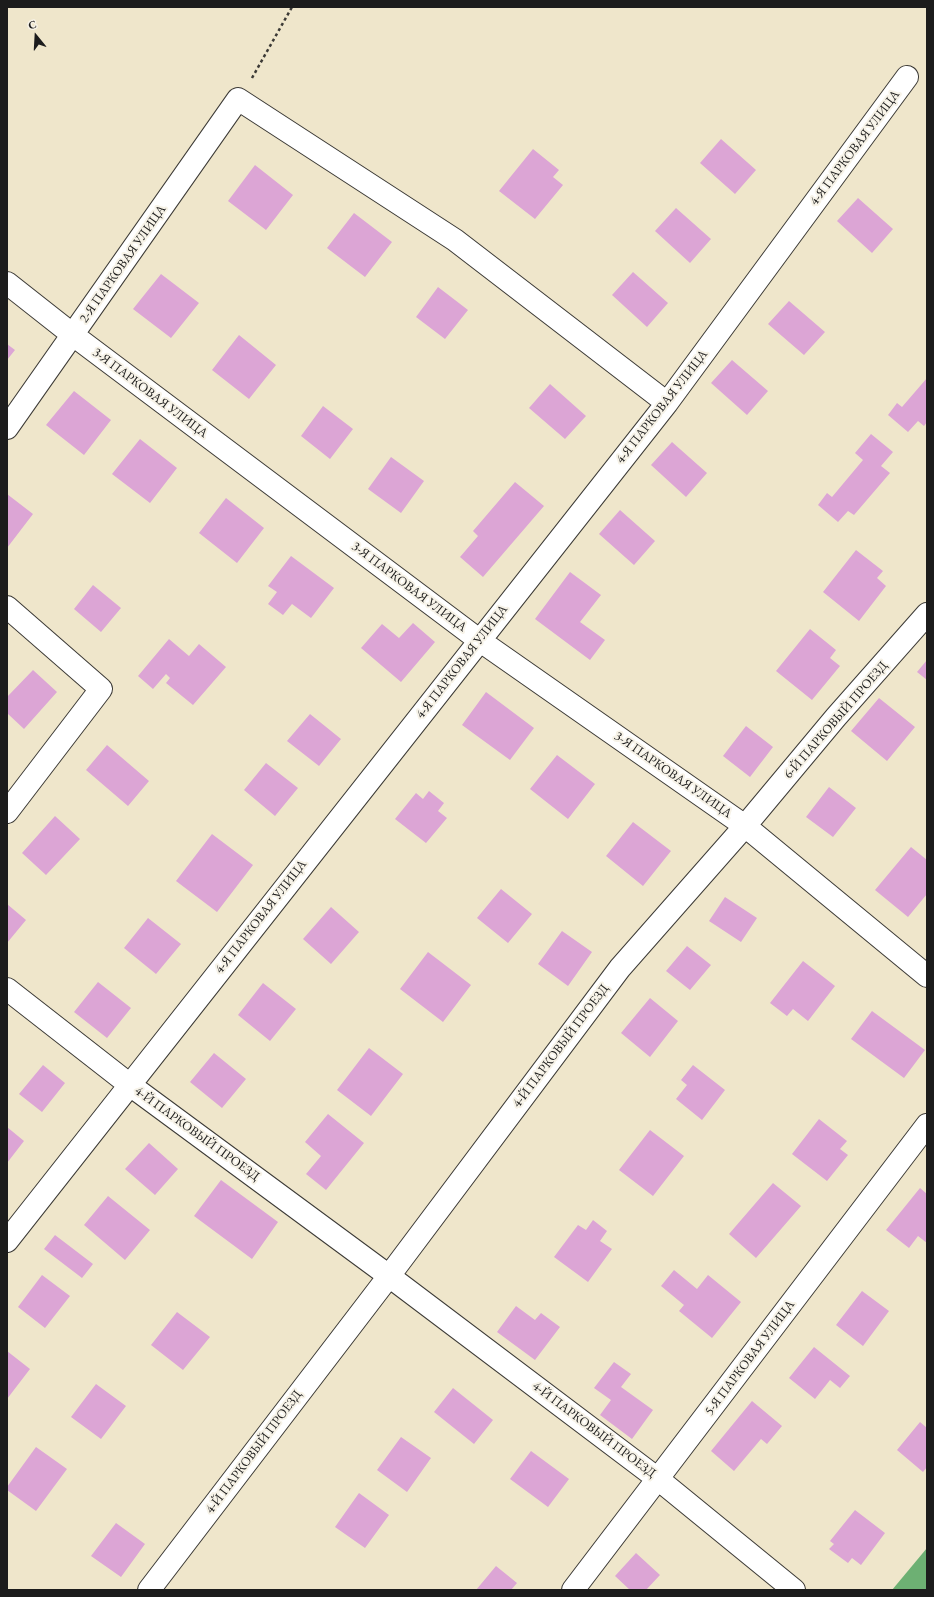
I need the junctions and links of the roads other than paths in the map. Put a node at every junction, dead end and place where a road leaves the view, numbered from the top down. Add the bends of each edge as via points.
1 (908, 78) dead end
2 (7, 284) edge
3 (73, 335) junction
4 (666, 403) junction
5 (7, 428) edge
6 (7, 607) edge
7 (927, 614) edge
8 (479, 640) junction
9 (7, 812) edge
10 (745, 826) junction
11 (927, 976) edge
12 (7, 989) edge
13 (130, 1085) junction
14 (927, 1125) edge
15 (7, 1241) edge
16 (389, 1276) junction
17 (658, 1479) junction
18 (149, 1590) edge
19 (573, 1590) edge
20 (794, 1590) edge

1 - 4 street, 4-Я ПАРКОВАЯ УЛИЦА
2 - 3 street, 3-Я ПАРКОВАЯ УЛИЦА
3 - 4 street, 2-Я ПАРКОВАЯ УЛИЦА via 238,99 455,240
3 - 5 street, 2-Я ПАРКОВАЯ УЛИЦА
3 - 8 street, 3-Я ПАРКОВАЯ УЛИЦА
4 - 8 street, 4-Я ПАРКОВАЯ УЛИЦА
6 - 9 street via 101,689
7 - 10 street, 6-Й ПАРКОВЫЙ ПРОЕЗД
8 - 10 street, 3-Я ПАРКОВАЯ УЛИЦА
8 - 13 street, 4-Я ПАРКОВАЯ УЛИЦА
10 - 11 street, 3-Я ПАРКОВАЯ УЛИЦА
10 - 16 street, 4-Й ПАРКОВЫЙ ПРОЕЗД via 620,968
12 - 13 street, 4-Й ПАРКОВЫЙ ПРОЕЗД
13 - 15 street, 4-Я ПАРКОВАЯ УЛИЦА
13 - 16 street, 4-Й ПАРКОВЫЙ ПРОЕЗД
14 - 17 street, 5-Я ПАРКОВАЯ УЛИЦА
16 - 17 street, 4-Й ПАРКОВЫЙ ПРОЕЗД
16 - 18 street, 4-Й ПАРКОВЫЙ ПРОЕЗД
17 - 19 street, 5-Я ПАРКОВАЯ УЛИЦА
17 - 20 street, 4-Й ПАРКОВЫЙ ПРОЕЗД

